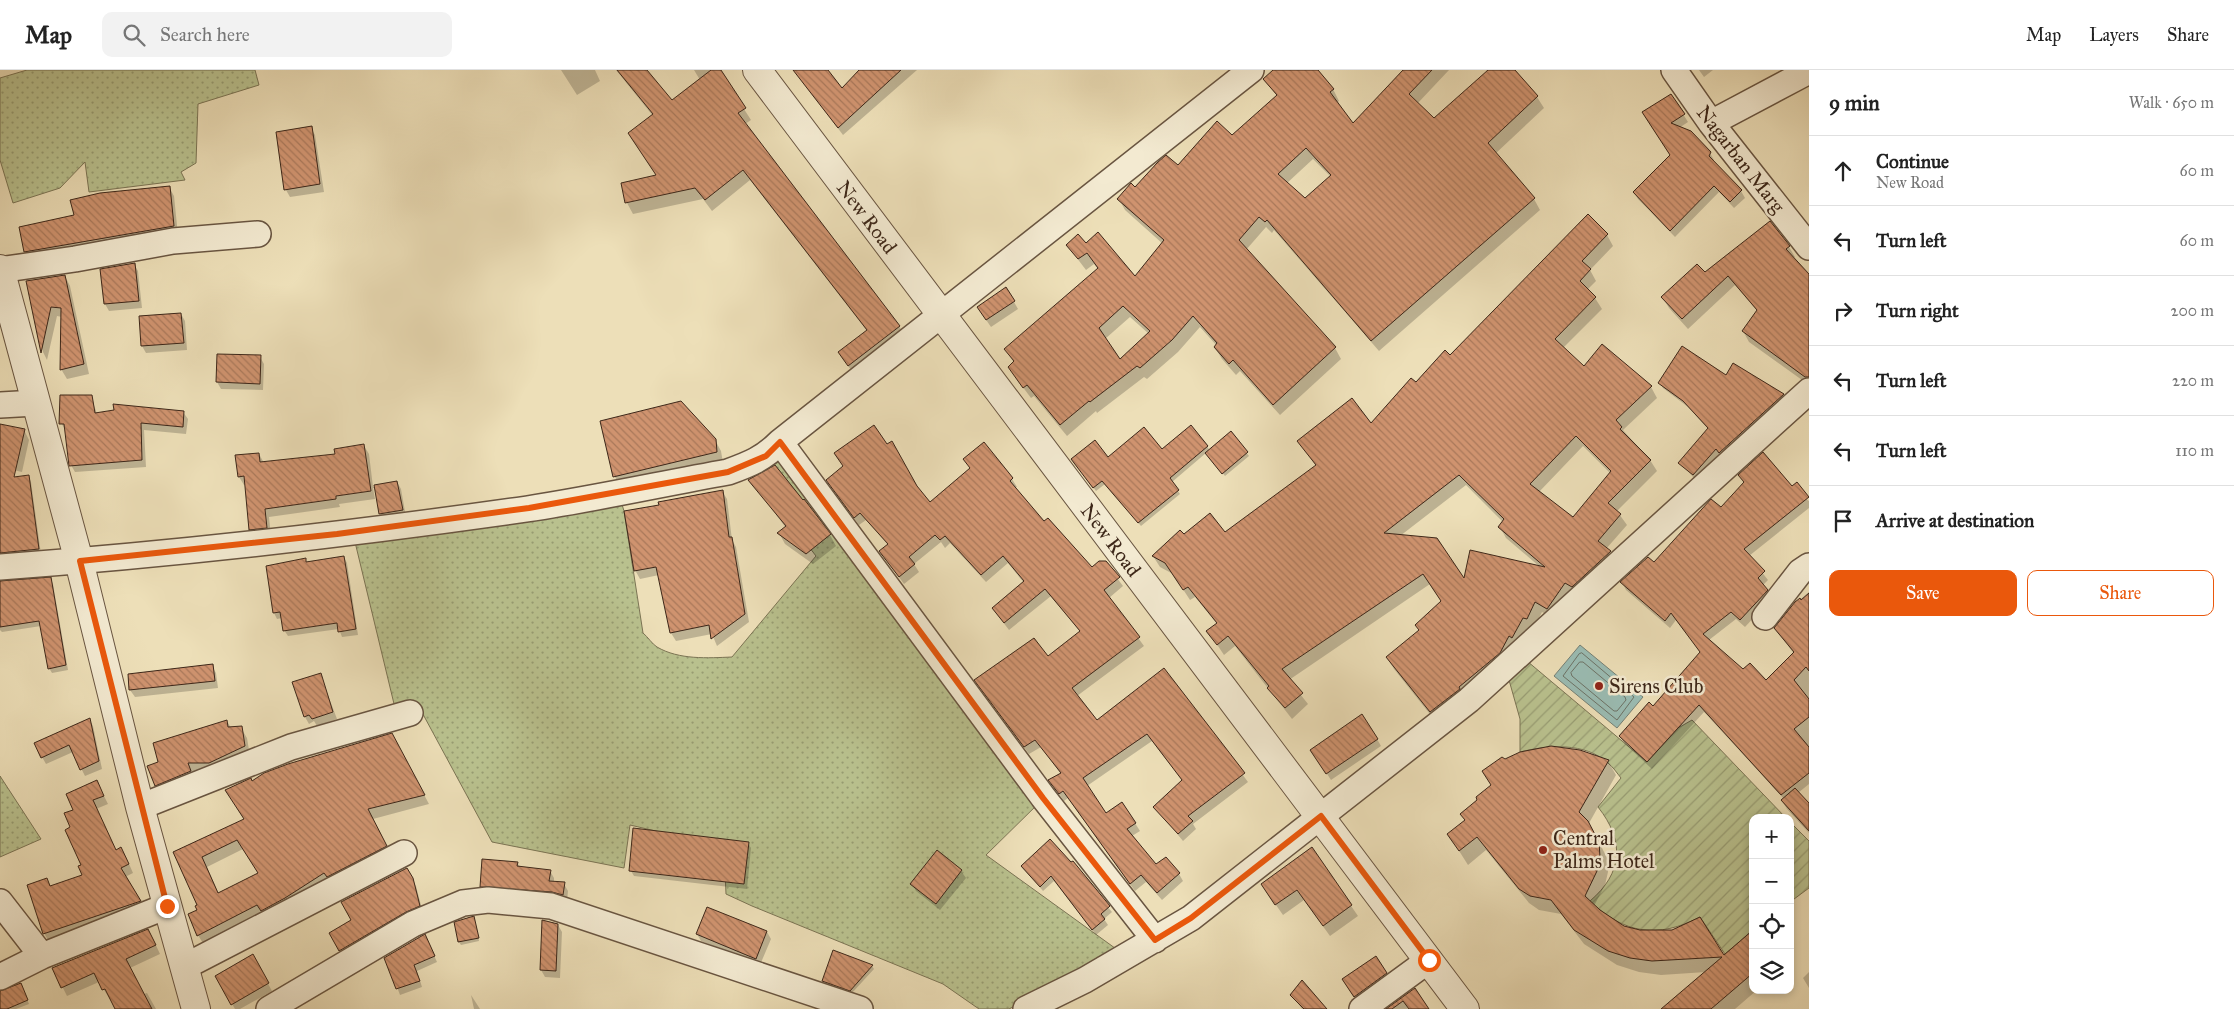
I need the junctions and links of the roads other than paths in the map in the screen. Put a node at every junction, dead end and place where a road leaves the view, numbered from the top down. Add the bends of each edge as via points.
1 (757, 70) edge
2 (1251, 70) edge
3 (1674, 70) edge
4 (1809, 71) edge
5 (1710, 122) junction
6 (258, 234) dead end
7 (1809, 247) edge
8 (0, 269) edge
9 (939, 314) junction
10 (1809, 391) edge
11 (36, 403) junction
12 (0, 405) edge
13 (780, 442) junction
14 (80, 561) junction
15 (1809, 566) edge
16 (0, 567) edge
17 (1765, 617) dead end
18 (410, 713) dead end
19 (140, 806) junction
20 (1321, 816) junction
21 (404, 853) dead end
22 (0, 902) edge
23 (167, 906) junction
24 (1155, 940) junction
25 (42, 956) junction
26 (1429, 960) junction
27 (184, 967) junction
28 (0, 977) edge
29 (196, 1009) edge
30 (270, 1009) edge
31 (860, 1009) edge
32 (1026, 1009) edge
33 (1362, 1009) edge
34 (1466, 1009) edge

1 - 9 street, New Road
2 - 9 street
3 - 5 street, Nagarban Marg
4 - 5 street
5 - 7 street, Nagarban Marg
6 - 8 street via 173,241
8 - 11 street
9 - 13 street
9 - 20 street, New Road
10 - 20 street via 1491,681
11 - 12 street
11 - 14 street
13 - 14 street via 766,456 728,472 529,508 337,534
13 - 24 street via 1043,798
14 - 16 street
14 - 19 street
15 - 17 street via 1800,572
18 - 19 street via 291,747
19 - 23 street
20 - 24 street via 1191,918
20 - 26 street, New Road
21 - 27 street
22 - 25 street
23 - 25 street
23 - 27 street
24 - 32 street
25 - 28 street
26 - 33 street
26 - 34 street, New Road
27 - 29 street
30 - 31 street via 412,924 462,903 488,900 551,906

